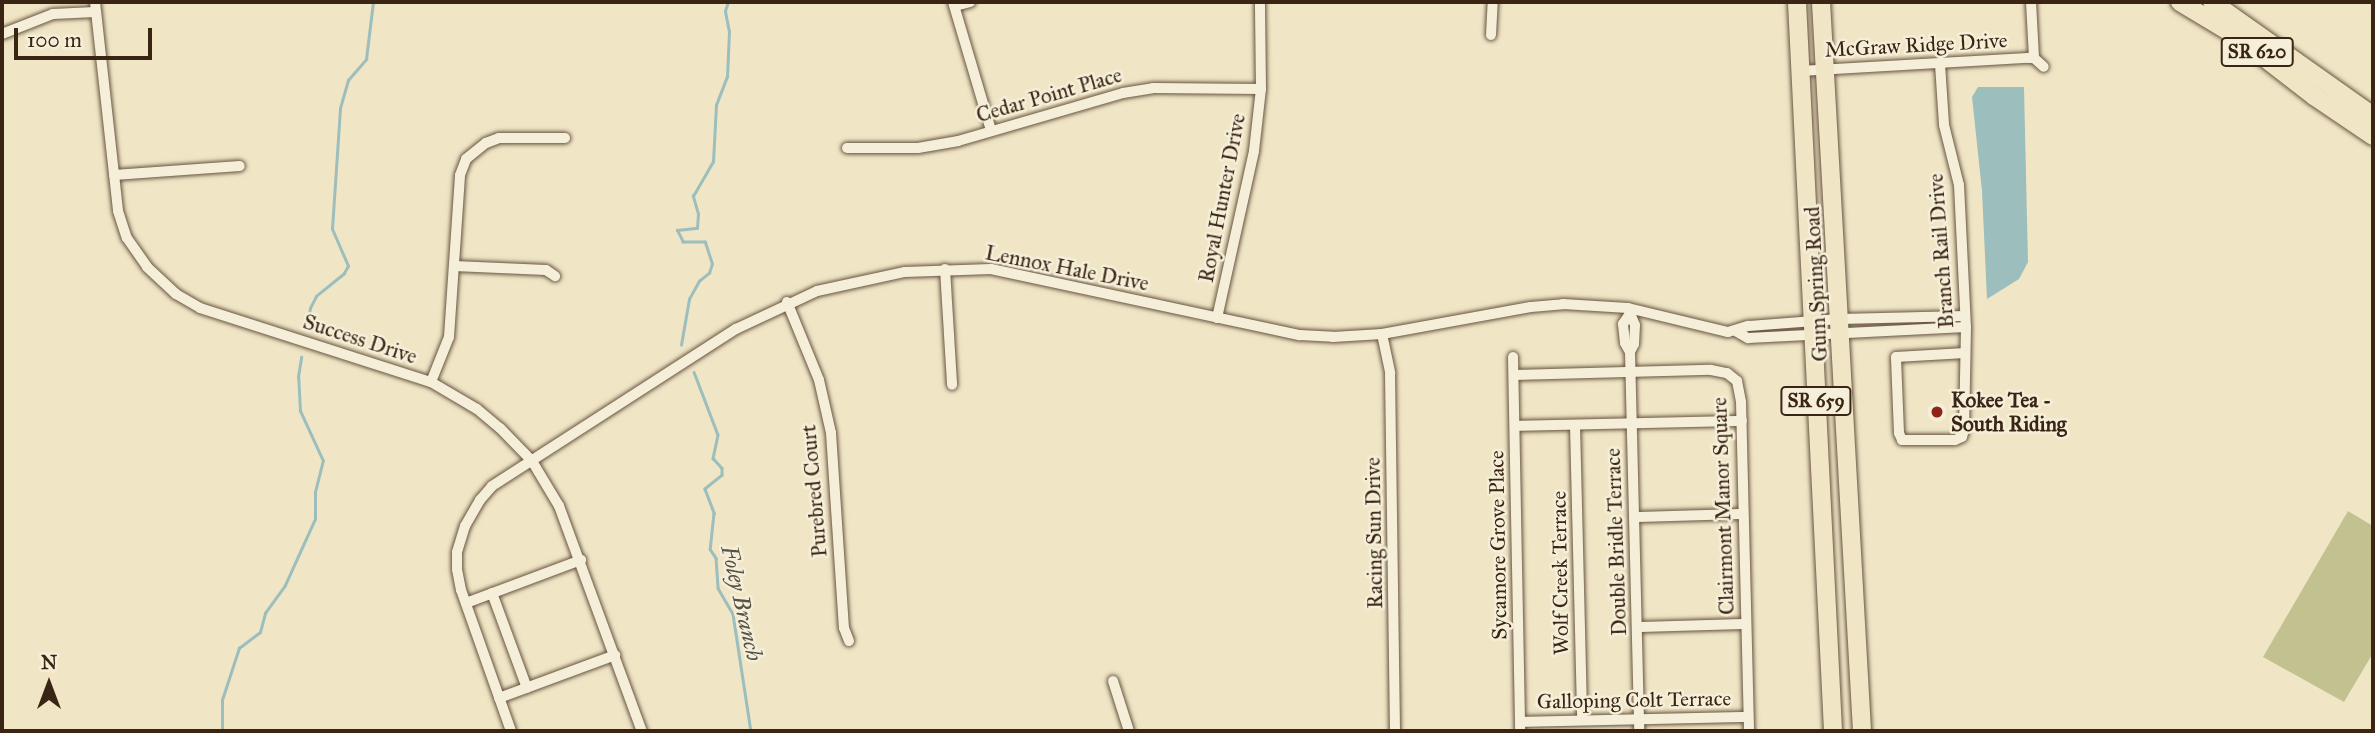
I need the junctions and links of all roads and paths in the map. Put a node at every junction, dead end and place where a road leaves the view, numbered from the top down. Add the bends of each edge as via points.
1 (970, 2) edge
2 (1260, 2) edge
3 (1493, 2) edge
4 (1797, 2) edge
5 (1821, 2) edge
6 (2031, 2) edge
7 (2180, 2) edge
8 (2211, 2) edge
9 (954, 4) edge
10 (95, 7) edge
11 (2, 34) edge
12 (1491, 34) dead end
13 (2034, 58) junction
14 (1940, 64) junction
15 (2044, 67) dead end
16 (1826, 69) junction
17 (1800, 71) junction
18 (1261, 89) junction
19 (2373, 116) edge
20 (991, 130) junction
21 (2373, 136) edge
22 (565, 138) dead end
23 (847, 148) dead end
24 (240, 166) dead end
25 (114, 175) junction
26 (454, 266) junction
27 (945, 269) junction
28 (555, 275) dead end
29 (787, 302) junction
30 (1629, 312) junction
31 (1217, 318) junction
32 (1965, 322) junction
33 (1840, 326) junction
34 (1813, 328) junction
35 (1382, 334) junction
36 (1965, 354) junction
37 (1513, 357) dead end
38 (1630, 373) junction
39 (1514, 375) junction
40 (430, 382) junction
41 (952, 385) dead end
42 (1742, 421) junction
43 (1631, 423) junction
44 (1575, 425) junction
45 (1515, 426) junction
46 (532, 461) junction
47 (1743, 514) junction
48 (1635, 516) junction
49 (581, 560) junction
50 (492, 593) junction
51 (466, 603) junction
52 (1746, 624) junction
53 (1637, 627) junction
54 (849, 641) dead end
55 (615, 655) junction
56 (1114, 681) dead end
57 (527, 688) junction
58 (499, 698) junction
59 (1748, 717) junction
60 (1582, 720) junction
61 (1639, 726) edge
62 (1520, 727) edge
63 (511, 731) edge
64 (642, 731) edge
65 (1129, 731) edge
66 (1395, 731) edge
67 (1749, 731) edge
68 (1833, 731) edge
69 (1862, 731) edge

1 - 9 street
2 - 18 street, Royal Hunter Drive
3 - 12 street
4 - 17 main road, Gum Spring Road / SR 659
5 - 16 main road, Gum Spring Road / SR 659
6 - 13 street, McGraw Ridge Drive
7 - 21 main road, SR 620 via 2235,35
8 - 19 main road, SR 620
9 - 20 street
10 - 11 street via 53,14
10 - 25 street, Success Drive
13 - 14 street, McGraw Ridge Drive
13 - 15 street, McGraw Ridge Drive
14 - 16 street, McGraw Ridge Drive
14 - 32 street, Branch Rail Drive via 1944,125 1959,185
16 - 17 street, McGraw Ridge Drive
16 - 33 main road, Gum Spring Road / SR 659
17 - 34 main road, Gum Spring Road / SR 659
18 - 20 street, Cedar Point Place via 1153,88
18 - 31 street, Royal Hunter Drive via 1250,174
20 - 23 street, Cedar Point Place via 918,148
22 - 26 street via 499,138 466,159 460,175
24 - 25 street
25 - 40 street, Success Drive via 127,238 147,267 176,294 200,307
26 - 28 street via 546,270
26 - 40 street via 449,337
27 - 29 street, Lennox Hale Drive via 876,276
27 - 31 street, Lennox Hale Drive via 991,269
27 - 41 street
29 - 46 street, Lennox Hale Drive via 736,328
29 - 54 street, Purebred Court via 819,380 831,433 844,628
30 - 34 street, Lennox Hale Drive via 1709,330
30 - 35 street, Lennox Hale Drive via 1574,304 1531,307
30 - 38 street, Double Bridle Terrace via 1623,324
31 - 35 street, Lennox Hale Drive via 1300,335
32 - 33 street, Lennox Hale Drive
32 - 36 street, Branch Rail Drive
33 - 34 street, Lennox Hale Drive
33 - 69 main road, Gum Spring Road / SR 659
34 - 68 main road, Gum Spring Road / SR 659
35 - 66 street, Racing Sun Drive via 1390,373
36 - 36 street, Branch Rail Drive via 1962,437 1902,440 1896,357
37 - 39 street, Sycamore Grove Place
38 - 39 street, Clairmont Manor Square
38 - 42 street, Clairmont Manor Square via 1727,373 1739,387
38 - 43 street, Double Bridle Terrace
39 - 45 street, Sycamore Grove Place
40 - 46 street, Success Drive via 477,409
42 - 43 street
42 - 47 street, Clairmont Manor Square
43 - 44 street
43 - 48 street, Double Bridle Terrace
44 - 45 street
44 - 60 street, Wolf Creek Terrace
45 - 62 street, Sycamore Grove Place
46 - 49 street, Success Drive via 559,506
46 - 51 street, Lennox Hale Drive via 492,486 465,526 457,569
47 - 48 street
47 - 52 street, Clairmont Manor Square
48 - 53 street, Double Bridle Terrace
49 - 50 street
49 - 55 street, Success Drive
50 - 51 street
50 - 57 street
51 - 58 street, Lennox Hale Drive
52 - 53 street
52 - 59 street, Clairmont Manor Square
53 - 61 street, Double Bridle Terrace
55 - 57 street
55 - 64 street, Success Drive
56 - 65 street
57 - 58 street
58 - 63 street, Lennox Hale Drive
59 - 61 street, Galloping Colt Terrace
59 - 67 street, Clairmont Manor Square
60 - 61 street, Galloping Colt Terrace
60 - 62 street, Galloping Colt Terrace

